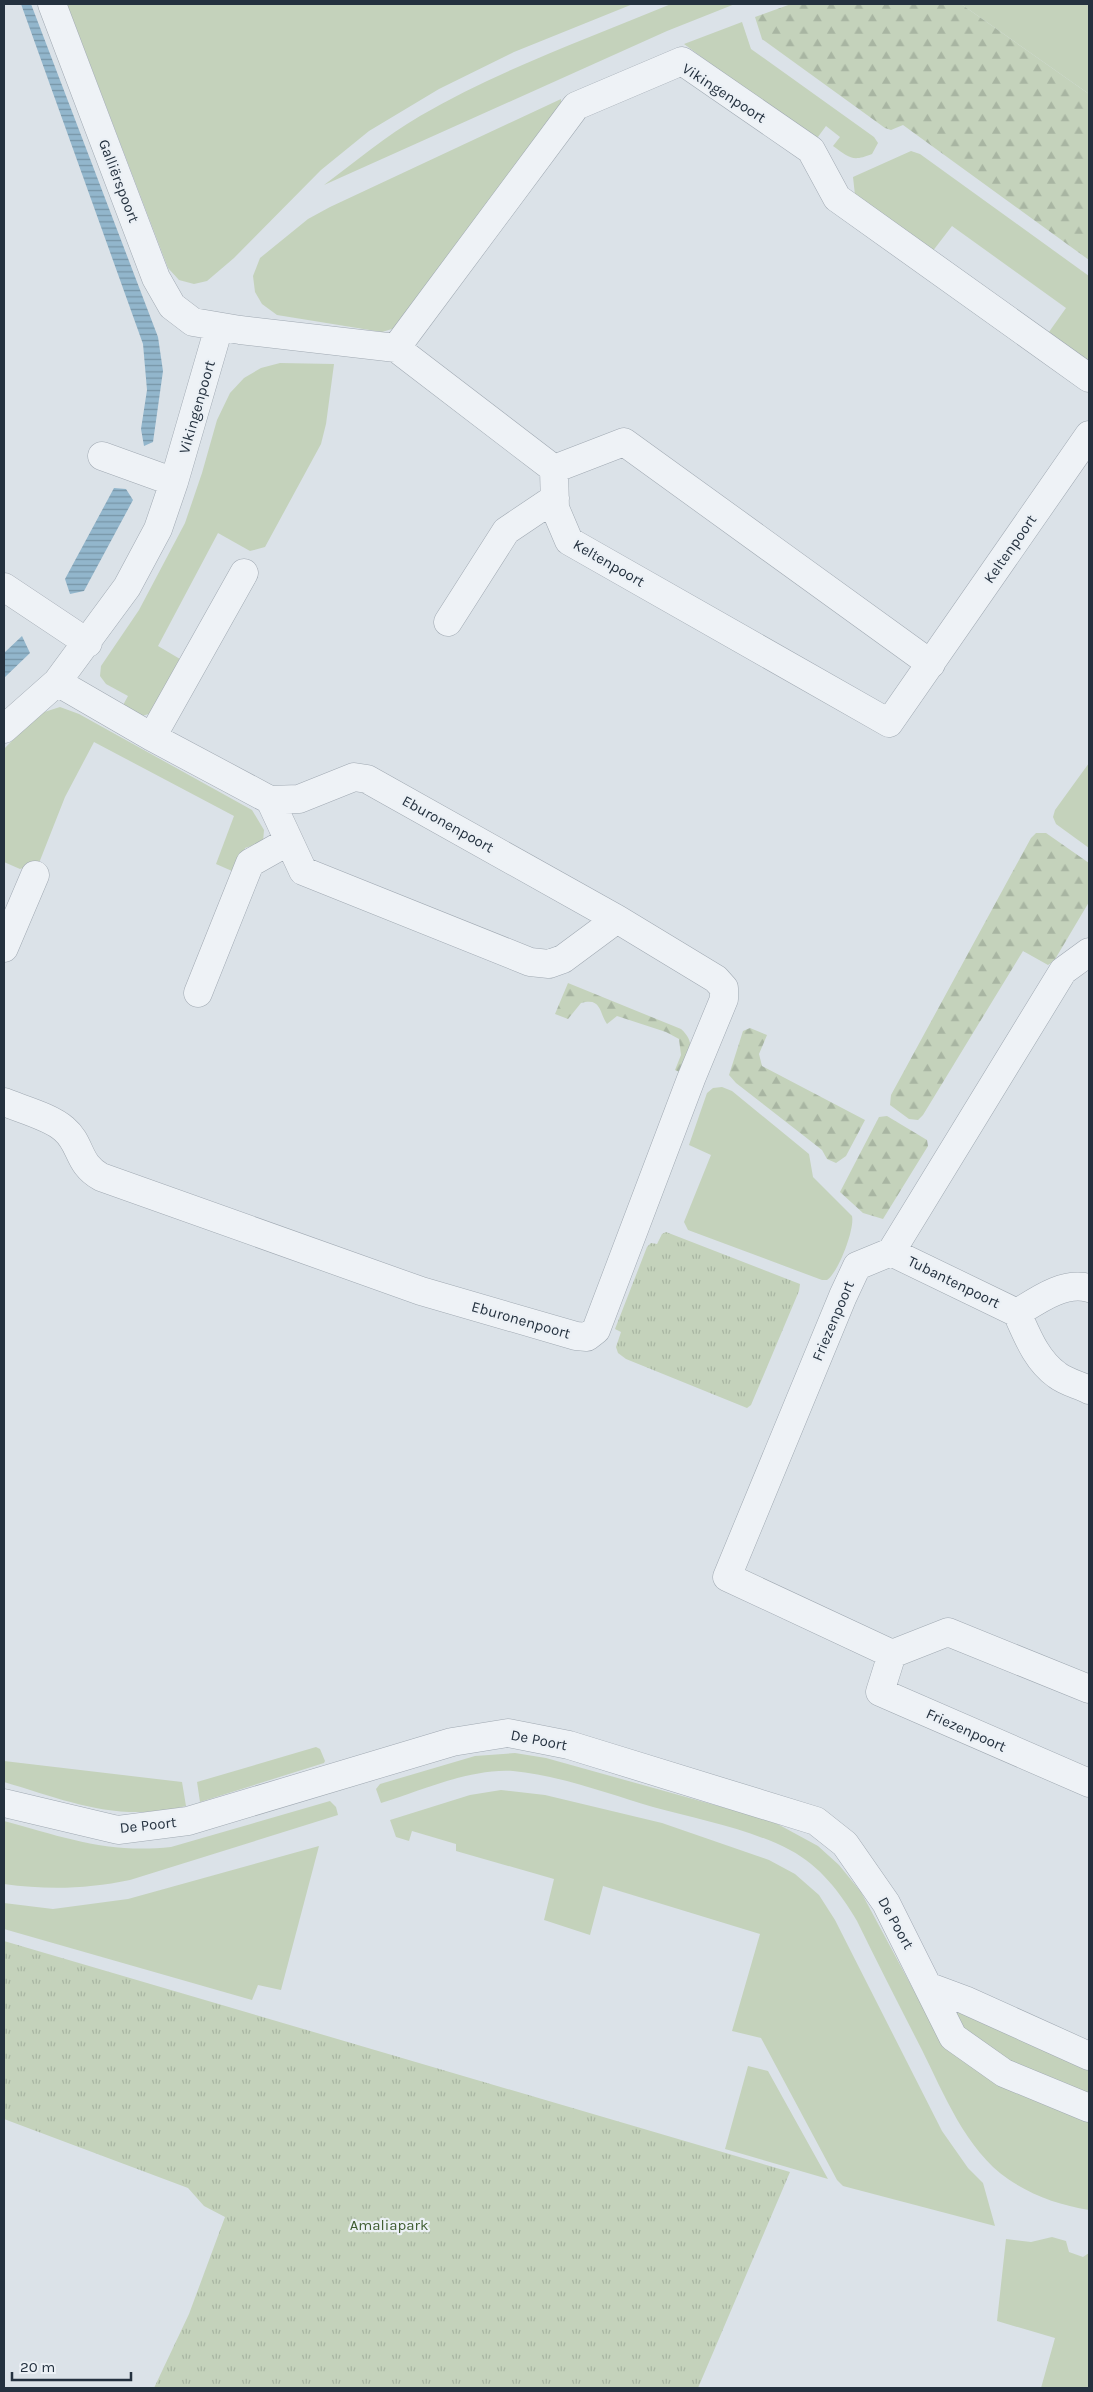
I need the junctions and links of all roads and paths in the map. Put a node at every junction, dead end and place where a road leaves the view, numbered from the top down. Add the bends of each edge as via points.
1 (52, 4) edge
2 (219, 327) junction
3 (396, 348) junction
4 (1089, 378) edge
5 (1089, 434) edge
6 (102, 456) dead end
7 (554, 469) junction
8 (174, 482) junction
9 (555, 498) junction
10 (244, 572) dead end
11 (4, 587) edge
12 (448, 622) dead end
13 (88, 642) junction
14 (930, 664) junction
15 (57, 682) junction
16 (4, 729) edge
17 (152, 737) junction
18 (270, 800) junction
19 (288, 841) junction
20 (35, 875) dead end
21 (617, 918) junction
22 (4, 948) edge
23 (1089, 952) edge
24 (198, 992) dead end
25 (4, 1102) edge
26 (891, 1252) junction
27 (1089, 1288) edge
28 (1017, 1313) junction
29 (1089, 1390) edge
30 (892, 1654) junction
31 (1089, 1690) edge
32 (1089, 1783) edge
33 (4, 1803) edge
34 (930, 1987) junction
35 (1089, 2056) edge
36 (1089, 2108) edge

1 - 2 street, Galliërspoort via 156,278 172,306 194,322
2 - 3 street
2 - 8 street, Vikingenpoort
3 - 4 street, Vikingenpoort via 576,106 682,61 811,150 837,198
3 - 7 street
5 - 14 street, Keltenpoort
6 - 8 street
7 - 9 street, Keltenpoort
7 - 14 street via 624,442
8 - 13 street, Vikingenpoort via 158,529 127,587
9 - 12 street via 506,531
9 - 14 street, Keltenpoort via 555,508 569,541 889,723
10 - 17 street
11 - 13 street
13 - 15 street, Vikingenpoort
15 - 16 street, Vikingenpoort
15 - 17 street
17 - 18 street
18 - 19 street
18 - 21 street, Eburonenpoort via 299,799 354,777 367,779 462,838
19 - 21 street via 303,871 314,877 530,962 549,964 563,959
19 - 24 street via 250,863
20 - 22 street
21 - 25 street, Eburonenpoort via 671,960 716,979 724,988 724,999 596,1330 587,1337 421,1291 101,1177 84,1164 66,1130
23 - 26 street via 1063,971
26 - 28 street, Tubantenpoort
26 - 30 street, Friezenpoort via 857,1266 727,1577
27 - 28 street, Tubantenpoort via 1079,1285 1052,1292
28 - 29 street, Tubantenpoort via 1043,1362 1058,1376
30 - 31 street via 948,1632
30 - 32 street, Friezenpoort via 880,1692
33 - 34 street, De Poort via 118,1830 188,1821 452,1742 508,1733 526,1736 569,1745 816,1821 845,1844 886,1902
34 - 35 street
34 - 36 street, De Poort via 953,2037 1004,2073

